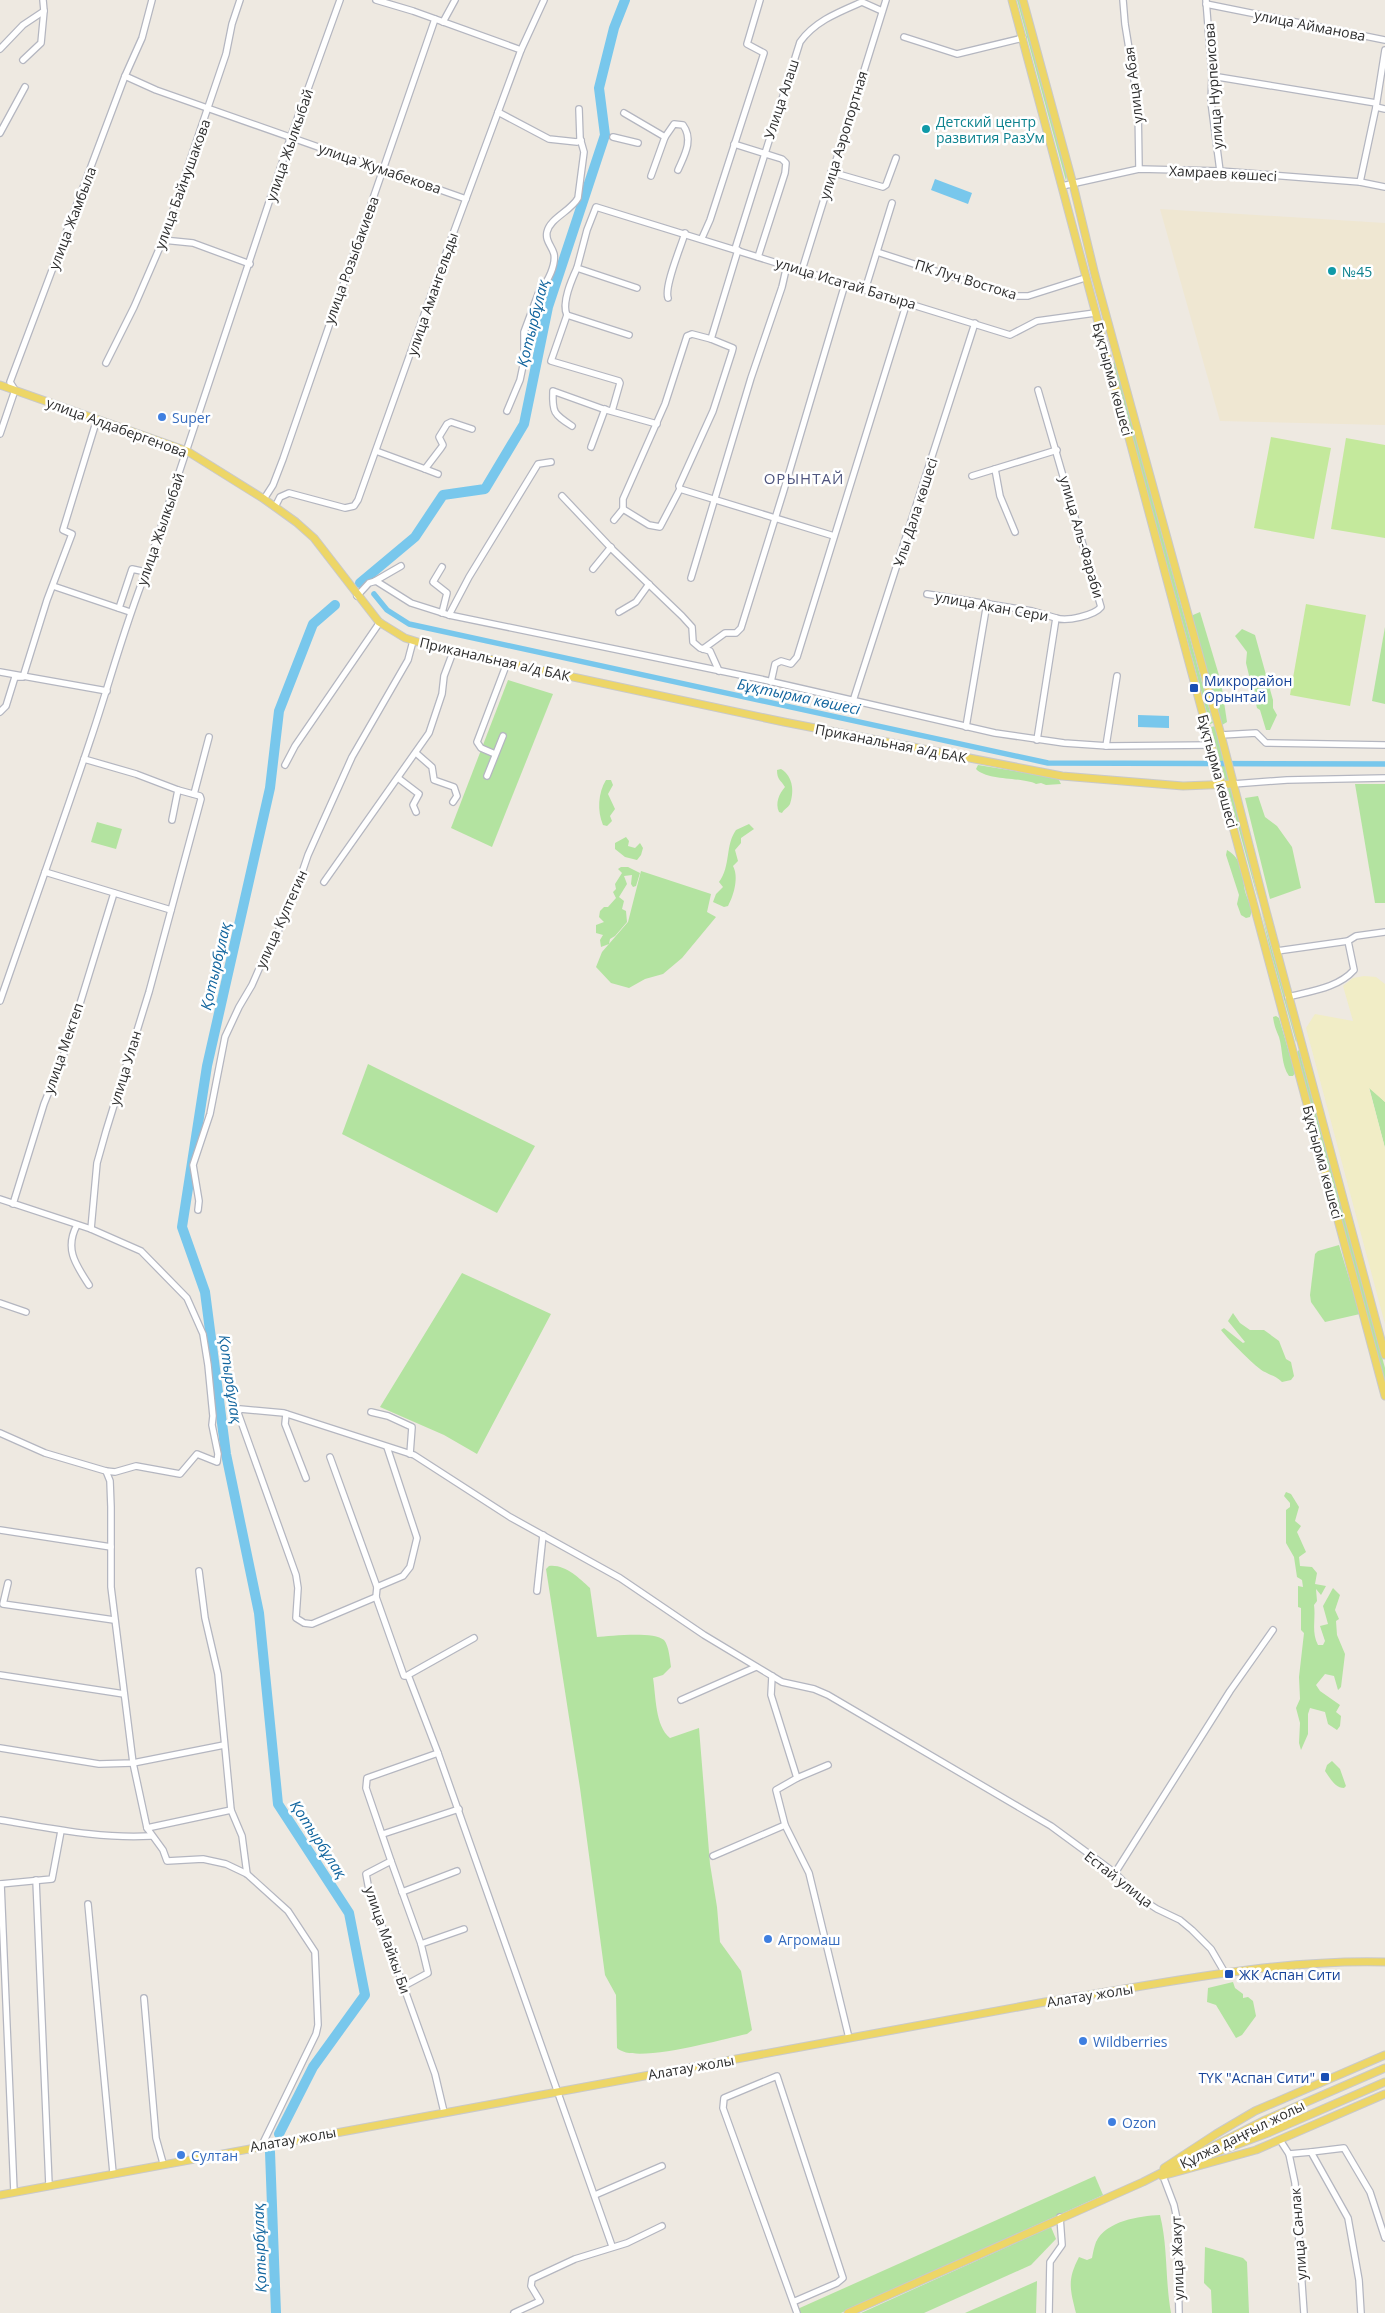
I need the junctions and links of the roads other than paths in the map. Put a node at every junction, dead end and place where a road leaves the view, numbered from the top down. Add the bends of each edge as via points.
1 (43, 0) edge
2 (152, 0) edge
3 (240, 0) edge
4 (340, 0) edge
5 (376, 0) edge
6 (455, 0) edge
7 (544, 0) edge
8 (760, 0) edge
9 (886, 0) edge
10 (1012, 0) edge
11 (1023, 0) edge
12 (1123, 0) edge
13 (1206, 2) edge
14 (44, 11) junction
15 (882, 11) junction
16 (435, 19) junction
17 (443, 22) junction
18 (904, 37) dead end
19 (1023, 38) junction
20 (1385, 40) edge
21 (0, 49) edge
22 (521, 50) junction
23 (1385, 50) edge
24 (23, 60) dead end
25 (125, 76) junction
26 (1212, 76) junction
27 (25, 87) dead end
28 (1376, 105) junction
29 (209, 108) junction
30 (579, 109) dead end
31 (1385, 109) edge
32 (498, 112) junction
33 (624, 113) dead end
34 (0, 132) edge
35 (291, 136) junction
36 (613, 137) dead end
37 (664, 137) junction
38 (581, 140) junction
39 (638, 143) dead end
40 (734, 144) junction
41 (764, 154) junction
42 (896, 158) dead end
43 (1139, 169) junction
44 (678, 170) dead end
45 (382, 171) junction
46 (1220, 171) junction
47 (831, 172) junction
48 (651, 176) dead end
49 (1360, 182) junction
50 (1073, 184) junction
51 (1062, 186) junction
52 (1385, 187) edge
53 (466, 199) junction
54 (892, 203) dead end
55 (685, 233) junction
56 (702, 238) junction
57 (163, 240) junction
58 (736, 250) junction
59 (877, 252) junction
60 (758, 256) junction
61 (250, 264) junction
62 (787, 266) junction
63 (577, 268) junction
64 (802, 270) junction
65 (1095, 275) junction
66 (1085, 278) junction
67 (844, 284) junction
68 (637, 288) dead end
69 (865, 290) junction
70 (668, 298) dead end
71 (907, 302) junction
72 (1095, 313) junction
73 (567, 315) junction
74 (975, 323) junction
75 (629, 335) dead end
76 (711, 339) junction
77 (1118, 356) junction
78 (1108, 358) junction
79 (106, 362) dead end
80 (0, 385) edge
81 (15, 390) junction
82 (1038, 390) dead end
83 (605, 409) junction
84 (507, 411) dead end
85 (612, 411) junction
86 (97, 419) junction
87 (657, 424) junction
88 (572, 426) dead end
89 (472, 429) dead end
90 (0, 434) edge
91 (591, 446) dead end
92 (1057, 450) junction
93 (187, 451) junction
94 (376, 451) junction
95 (551, 462) dead end
96 (425, 469) junction
97 (995, 469) junction
98 (438, 474) dead end
99 (972, 476) dead end
100 (680, 489) junction
101 (562, 496) dead end
102 (264, 499) junction
103 (716, 500) junction
104 (275, 507) junction
105 (623, 509) junction
106 (776, 517) junction
107 (614, 520) dead end
108 (1016, 532) dead end
109 (834, 536) junction
110 (611, 547) junction
111 (401, 566) dead end
112 (442, 567) dead end
113 (593, 569) dead end
114 (146, 572) junction
115 (691, 578) dead end
116 (375, 581) junction
117 (650, 584) junction
118 (53, 586) junction
119 (927, 594) dead end
120 (357, 596) junction
121 (987, 603) junction
122 (119, 608) junction
123 (130, 612) junction
124 (620, 612) dead end
125 (445, 614) junction
126 (1056, 618) junction
127 (380, 622) junction
128 (404, 638) joint
129 (413, 641) junction
130 (703, 649) junction
131 (453, 652) junction
132 (508, 663) junction
133 (720, 671) junction
134 (0, 672) edge
135 (23, 676) junction
136 (1117, 676) dead end
137 (772, 682) junction
138 (107, 691) junction
139 (853, 701) junction
140 (0, 712) edge
141 (966, 726) junction
142 (1221, 735) junction
143 (503, 736) dead end
144 (210, 737) dead end
145 (1037, 740) junction
146 (1385, 745) edge
147 (1106, 746) junction
148 (1213, 748) junction
149 (416, 753) junction
150 (495, 754) junction
151 (84, 759) junction
152 (285, 764) dead end
153 (487, 776) dead end
154 (398, 778) junction
155 (1385, 778) edge
156 (1232, 781) junction
157 (1221, 785) junction
158 (178, 790) junction
159 (194, 794) junction
160 (453, 802) dead end
161 (416, 812) dead end
162 (172, 820) dead end
163 (45, 872) junction
164 (324, 882) dead end
165 (114, 893) junction
166 (1265, 907) junction
167 (1255, 909) junction
168 (172, 910) junction
169 (1385, 932) edge
170 (1348, 941) junction
171 (1277, 951) junction
172 (1288, 997) junction
173 (0, 1001) edge
174 (1302, 1045) junction
175 (1292, 1047) junction
176 (0, 1199) edge
177 (13, 1204) junction
178 (198, 1210) dead end
179 (77, 1225) junction
180 (91, 1229) junction
181 (89, 1285) dead end
182 (0, 1303) edge
183 (26, 1312) dead end
184 (1385, 1355) edge
185 (1385, 1396) edge
186 (371, 1412) dead end
187 (286, 1414) junction
188 (0, 1433) edge
189 (387, 1447) junction
190 (410, 1454) junction
191 (330, 1458) dead end
192 (106, 1471) junction
193 (306, 1478) dead end
194 (0, 1530) edge
195 (542, 1535) junction
196 (111, 1547) junction
197 (199, 1571) dead end
198 (8, 1584) dead end
199 (377, 1587) junction
200 (537, 1591) dead end
201 (376, 1597) junction
202 (114, 1620) junction
203 (1273, 1630) dead end
204 (474, 1638) dead end
205 (756, 1667) junction
206 (0, 1675) edge
207 (408, 1676) junction
208 (772, 1676) junction
209 (124, 1694) junction
210 (680, 1700) dead end
211 (224, 1745) junction
212 (0, 1748) edge
213 (438, 1753) junction
214 (133, 1763) junction
215 (828, 1765) dead end
216 (797, 1778) junction
217 (458, 1809) junction
218 (231, 1810) junction
219 (0, 1820) edge
220 (785, 1825) junction
221 (147, 1828) junction
222 (62, 1831) junction
223 (383, 1834) junction
224 (151, 1836) junction
225 (713, 1856) dead end
226 (391, 1862) junction
227 (457, 1871) dead end
228 (1115, 1873) junction
229 (247, 1874) junction
230 (36, 1880) junction
231 (0, 1884) edge
232 (402, 1892) junction
233 (88, 1904) dead end
234 (464, 1929) dead end
235 (421, 1944) junction
236 (1385, 1962) edge
237 (1225, 1974) junction
238 (404, 1986) junction
239 (144, 1998) dead end
240 (849, 2038) junction
241 (1385, 2055) edge
242 (1385, 2068) edge
243 (1385, 2082) edge
244 (557, 2092) junction
245 (1385, 2094) edge
246 (444, 2112) junction
247 (1280, 2140) junction
248 (262, 2145) junction
249 (1311, 2152) junction
250 (1289, 2154) junction
251 (162, 2163) junction
252 (662, 2166) dead end
253 (1172, 2168) junction
254 (113, 2173) junction
255 (1163, 2176) junction
256 (1143, 2182) junction
257 (49, 2185) junction
258 (14, 2192) junction
259 (0, 2195) edge
260 (595, 2195) junction
261 (1060, 2217) junction
262 (662, 2226) dead end
263 (1385, 2238) edge
264 (612, 2246) junction
265 (793, 2302) junction
266 (514, 2313) edge
267 (796, 2313) edge
268 (848, 2313) edge
269 (1049, 2313) edge
270 (1179, 2313) edge
271 (1304, 2313) edge
272 (1361, 2313) edge

1 - 14 street
2 - 25 street, улица Жамбыла via 142,38
3 - 29 street, улица Байнушакова
4 - 35 street, улица Жылкыбай
5 - 16 street
6 - 17 street
7 - 22 street, улица Амангельды
8 - 40 street via 747,44 764,53
9 - 15 street, улица Аэропортная
10 - 19 main road, Бұқтырма көшесі
11 - 50 main road, Бұқтырма көшесі
12 - 43 street, улица Абая via 1138,104
13 - 20 street, улица Айманова
13 - 26 street, улица Нурпеисова
14 - 21 street via 23,25
14 - 24 street via 41,43
15 - 41 street, Улица Алаш via 862,2 828,17 807,32 800,42
15 - 47 street, улица Аэропортная
16 - 17 street
16 - 45 street, улица Розыбакиева
17 - 22 street
18 - 19 street via 957,54
19 - 51 main road, Бұқтырма көшесі
22 - 32 street, улица Амангельды
23 - 28 street
25 - 29 street, улица Жумабекова
25 - 81 street, улица Жамбыла via 10,382
26 - 28 street
26 - 46 street, улица Нурпеисова via 1211,102
27 - 34 street
28 - 31 street
28 - 49 street
29 - 35 street, улица Жумабекова
29 - 57 street, улица Байнушакова
30 - 38 street
32 - 38 street via 549,140
32 - 53 street, улица Амангельды
33 - 37 street
35 - 45 street, улица Жумабекова
35 - 61 street, улица Жылкыбай
36 - 39 street
37 - 44 street via 674,124 684,125 688,132 688,143
37 - 48 street
38 - 84 street via 584,152 578,198 547,231 554,255 551,271 546,285 540,289 524,332 520,380
40 - 41 street
40 - 56 street
41 - 58 street, Улица Алаш
41 - 60 street via 782,159 786,168
42 - 47 street via 883,187
43 - 46 street, Хамраев көшесі
43 - 50 street, Хамраев көшесі
45 - 53 street, улица Жумабекова
45 - 102 street, улица Розыбакиева via 283,459
46 - 49 street, Хамраев көшесі
47 - 64 street, улица Аэропортная
49 - 52 street, Хамраев көшесі
50 - 51 street, Хамраев көшесі
50 - 65 main road, Бұқтырма көшесі
51 - 66 main road, Бұқтырма көшесі
53 - 94 street, улица Амангельды
54 - 59 street
55 - 56 street, улица Исатай Батыра
55 - 63 street, улица Исатай Батыра via 596,206
55 - 70 street via 671,276
56 - 58 street, улица Исатай Батыра
57 - 61 street via 193,243
57 - 79 street, улица Байнушакова
58 - 60 street, улица Исатай Батыра
58 - 76 street, Улица Алаш
59 - 66 street, ПК Луч Востока via 1012,296 1028,296
59 - 69 street
60 - 62 street, улица Исатай Батыра
61 - 93 street, улица Жылкыбай
62 - 64 street, улица Исатай Батыра
62 - 103 street
63 - 68 street
63 - 73 street via 567,298
64 - 67 street, улица Исатай Батыра
65 - 66 main road
65 - 77 main road, Бұқтырма көшесі
66 - 72 main road, Бұқтырма көшесі
67 - 69 street, улица Исатай Батыра
67 - 106 street
69 - 71 street, улица Исатай Батыра
71 - 74 street, улица Исатай Батыра
71 - 109 street
72 - 74 street, улица Исатай Батыра via 1037,321 1010,334
72 - 78 main road, Бұқтырма көшесі
73 - 75 street
73 - 85 street via 551,361 619,381
74 - 139 street, Ұлы Дала көшесі
76 - 87 street via 692,334 687,336
76 - 100 street via 726,344 732,352 714,411
77 - 78 main road
77 - 142 main road, Бұқтырма көшесі
78 - 148 main road, Бұқтырма көшесі
80 - 81 main road, улица Алдабергенова
81 - 86 main road, улица Алдабергенова
81 - 90 street, улица Жамбыла
82 - 92 street, улица Аль-Фараби
83 - 85 street
83 - 88 street via 553,390 555,414
83 - 91 street
85 - 87 street
86 - 93 main road, улица Алдабергенова
86 - 118 street via 63,530 72,534
87 - 105 street via 623,499
89 - 96 street via 450,422 447,424 439,436 443,445
92 - 97 street
92 - 126 street, улица Аль-Фараби via 1101,607 1098,611 1072,619
93 - 102 main road, улица Алдабергенова
93 - 114 street, улица Жылкыбай
94 - 96 street
94 - 104 street, улица Амангельды via 354,506 345,508 289,493 280,497
95 - 125 street via 538,464
96 - 98 street
97 - 99 street
97 - 108 street via 1000,496
100 - 103 street
100 - 105 street via 660,526 649,525
101 - 110 street
102 - 104 main road, улица Алдабергенова
103 - 106 street
103 - 115 street
104 - 120 main road, улица Алдабергенова via 314,538
105 - 107 street
106 - 109 street
106 - 130 street via 740,628 736,633 725,633
109 - 137 street via 797,658 792,664 782,661 775,664
110 - 113 street
110 - 117 street
111 - 116 street
112 - 125 street via 433,582 447,593
114 - 122 street via 132,569
114 - 123 street, улица Жылкыбай
116 - 120 street
116 - 125 street via 411,603
117 - 124 street via 636,602
117 - 130 street via 692,627 693,642
118 - 122 street
118 - 135 street
119 - 121 street, улица Акан Сери
120 - 127 main road, улица Алдабергенова
121 - 126 street, улица Акан Сери
121 - 141 street
122 - 123 street
123 - 138 street, улица Жылкыбай
125 - 133 street
126 - 145 street
127 - 128 main road, улица Алдабергенова
127 - 152 street
128 - 129 main road, Приканальная а/д БАК
129 - 131 main road, Приканальная а/д БАК
129 - 178 street, улица Култегин via 408,660 352,756 273,943 225,1037 210,1114 193,1165
130 - 133 street via 710,651
131 - 132 main road, Приканальная а/д БАК
131 - 149 street via 429,733
132 - 150 street via 477,742 481,748
132 - 157 main road, Приканальная а/д БАК via 784,722 1062,776 1183,786
133 - 137 street
134 - 135 street
135 - 138 street
135 - 140 street via 16,677 6,706
136 - 147 street
137 - 139 street
138 - 151 street, улица Жылкыбай
139 - 141 street
141 - 145 street
142 - 146 street via 1256,734 1266,743
142 - 156 main road, Бұқтырма көшесі
143 - 150 street
144 - 159 street
145 - 147 street
147 - 148 street
148 - 157 main road, Бұқтырма көшесі
149 - 154 street
149 - 160 street via 432,767 434,780 454,787 457,796
150 - 153 street
151 - 158 street
151 - 163 street, улица Жылкыбай
154 - 161 street via 418,794 413,805
154 - 164 street
155 - 156 street, Приканальная а/д БАК
156 - 157 main road, Приканальная а/д БАК
156 - 166 main road, Бұқтырма көшесі
157 - 167 main road, Бұқтырма көшесі
158 - 159 street
158 - 162 street
159 - 168 street, улица Улан via 202,799
163 - 165 street
163 - 173 street, улица Жылкыбай
165 - 168 street
165 - 177 street, улица Мектеп via 67,1046 44,1104
166 - 167 main road
166 - 171 main road, Бұқтырма көшесі
167 - 175 main road, Бұқтырма көшесі
168 - 180 street, улица Улан via 102,1147 94,1184
169 - 170 street via 1356,936
170 - 171 street
170 - 172 street via 1355,967 1351,974 1324,988
171 - 172 main road, Бұқтырма көшесі
172 - 174 main road, Бұқтырма көшесі
174 - 175 main road
174 - 184 main road, Бұқтырма көшесі
175 - 185 main road, Бұқтырма көшесі
176 - 177 street
177 - 179 street
179 - 180 street
179 - 181 street via 72,1246 73,1261
180 - 192 street via 141,1251 187,1298 202,1334 218,1454 218,1462 197,1454 180,1474 136,1466
182 - 183 street
186 - 190 street via 412,1428
187 - 189 street, Естай улица
187 - 193 street via 285,1424
187 - 201 street, Естай улица via 240,1409 238,1413 296,1575 296,1618 312,1624
188 - 192 street via 45,1453
189 - 190 street, Естай улица
189 - 199 street via 416,1538 410,1567 403,1576
190 - 195 street, Естай улица
191 - 199 street
192 - 196 street via 110,1481
194 - 196 street
195 - 200 street
195 - 205 street, Естай улица via 620,1578
196 - 202 street
197 - 211 street via 205,1618 218,1674
198 - 202 street via 2,1604
199 - 201 street
201 - 207 street via 404,1676
202 - 209 street
203 - 228 street via 1230,1691
204 - 207 street
205 - 208 street, Естай улица
205 - 210 street
206 - 209 street
207 - 213 street
208 - 216 street via 771,1695
208 - 228 street, Естай улица via 828,1695 1051,1826
209 - 214 street
211 - 214 street
211 - 218 street
212 - 214 street via 99,1764
213 - 217 street
213 - 223 street via 367,1778 366,1788
214 - 221 street
215 - 216 street
216 - 220 street via 776,1790
217 - 223 street
217 - 244 street
218 - 221 street
218 - 229 street via 242,1836
219 - 222 street
220 - 225 street
220 - 240 street via 809,1873
221 - 224 street
222 - 224 street via 124,1838
222 - 230 street via 52,1879
223 - 226 street
224 - 229 street via 163,1850 167,1861 212,1860
226 - 232 street
226 - 238 street, улица Майкы Би via 366,1874
227 - 232 street
228 - 237 street, Естай улица via 1140,1898 1192,1930 1211,1949
229 - 248 street via 288,1910 315,1952 316,2034
230 - 231 street
230 - 257 street
231 - 258 street
232 - 235 street
233 - 254 street
234 - 235 street
235 - 238 street via 428,1972
236 - 237 main road, Алатау жолы via 1290,1965
237 - 240 main road, Алатау жолы via 1045,2002
238 - 246 street, улица Майкы Би via 435,2074
239 - 251 street via 156,2138
240 - 244 main road, Алатау жолы
241 - 256 main road via 1254,2111
242 - 253 main road, Құлжа даңғыл жолы via 1263,2121
243 - 253 main road, Құлжа даңғыл жолы via 1268,2134
244 - 246 main road, Алатау жолы
244 - 260 street
245 - 247 main road
246 - 248 main road, Алатау жолы
247 - 250 street
247 - 255 main road via 1245,2154
248 - 251 main road, Алатау жолы
249 - 250 street
249 - 263 street via 1344,2148 1370,2192
249 - 272 street via 1348,2218
250 - 271 street, улица Санлак via 1295,2183
251 - 254 main road, Алатау жолы
252 - 260 street
253 - 256 main road
254 - 257 main road, Алатау жолы
255 - 256 main road
255 - 270 street, улица Жакут via 1177,2219
256 - 261 main road
257 - 258 main road, Алатау жолы
258 - 259 main road, Алатау жолы
260 - 264 street
261 - 268 main road
261 - 269 street via 1062,2245 1050,2262
262 - 264 street
264 - 266 street via 574,2258 532,2279 531,2286 540,2300
265 - 265 street via 723,2108 724,2098 777,2076 842,2278 838,2283
265 - 267 street

